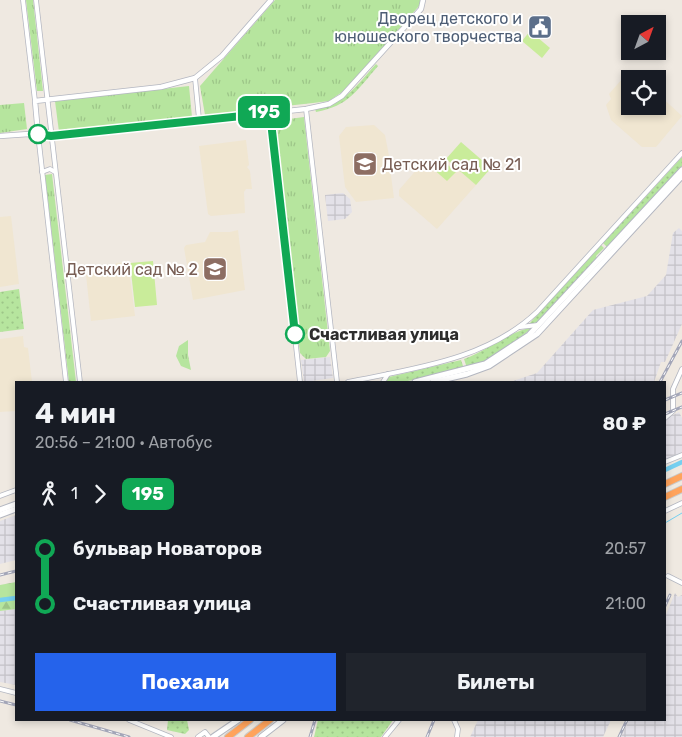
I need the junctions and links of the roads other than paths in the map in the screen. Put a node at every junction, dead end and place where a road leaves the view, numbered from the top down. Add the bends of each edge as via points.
1 (23, 0) edge
2 (36, 0) edge
3 (271, 0) edge
4 (423, 0) edge
5 (195, 78) junction
6 (47, 100) junction
7 (35, 102) junction
8 (306, 109) junction
9 (270, 113) junction
10 (199, 119) junction
11 (38, 134) junction
12 (0, 136) edge
13 (51, 136) junction
14 (682, 153) edge
15 (682, 170) edge
16 (55, 172) junction
17 (42, 173) junction
18 (682, 176) edge
19 (541, 325) junction
20 (520, 327) junction
21 (682, 370) edge
22 (388, 374) junction
23 (66, 381) edge
24 (80, 381) edge
25 (300, 381) edge
26 (337, 381) edge
27 (353, 381) edge
28 (384, 381) edge
29 (419, 381) edge
30 (437, 381) edge
31 (666, 417) edge
32 (682, 455) edge
33 (666, 462) edge
34 (682, 476) edge
35 (666, 484) edge
36 (682, 489) edge
37 (15, 490) edge
38 (0, 496) edge
39 (666, 497) edge
40 (682, 503) edge
41 (15, 504) edge
42 (15, 509) edge
43 (0, 510) edge
44 (666, 511) edge
45 (0, 515) edge
46 (668, 576) dead end
47 (682, 583) edge
48 (0, 689) edge
49 (15, 693) edge
50 (131, 721) edge
51 (237, 721) edge
52 (249, 721) edge
53 (269, 721) edge
54 (282, 721) edge
55 (397, 721) edge
56 (457, 721) edge
57 (171, 737) edge
58 (198, 737) edge
59 (209, 737) edge
60 (213, 737) edge
61 (228, 737) edge
62 (248, 737) edge
63 (262, 737) edge
64 (385, 737) edge
65 (457, 737) edge

1 - 7 street
2 - 6 street
3 - 5 street via 222,56
4 - 8 street via 421,9 347,92 329,104
5 - 6 street via 161,87
5 - 10 street
6 - 7 street
6 - 13 street
7 - 11 street
8 - 9 street
8 - 26 street
9 - 10 street
9 - 25 street
10 - 13 street
11 - 12 street
11 - 13 street
11 - 17 street
13 - 16 street
14 - 20 street
15 - 19 main road
16 - 17 street via 47,169
16 - 24 street
17 - 23 street
18 - 30 main road via 537,334 489,366
19 - 20 street
19 - 29 main road via 485,364
20 - 22 street via 466,355
21 - 31 street via 673,389 673,411
22 - 27 street
22 - 28 street
32 - 33 street
34 - 35 highway
36 - 39 highway
37 - 38 street
40 - 44 street
41 - 43 main road
42 - 45 main road
46 - 47 street
48 - 49 street
50 - 57 street
51 - 60 main road
52 - 61 highway
53 - 62 highway
54 - 63 main road
55 - 64 street
56 - 65 street
58 - 59 street via 205,732

